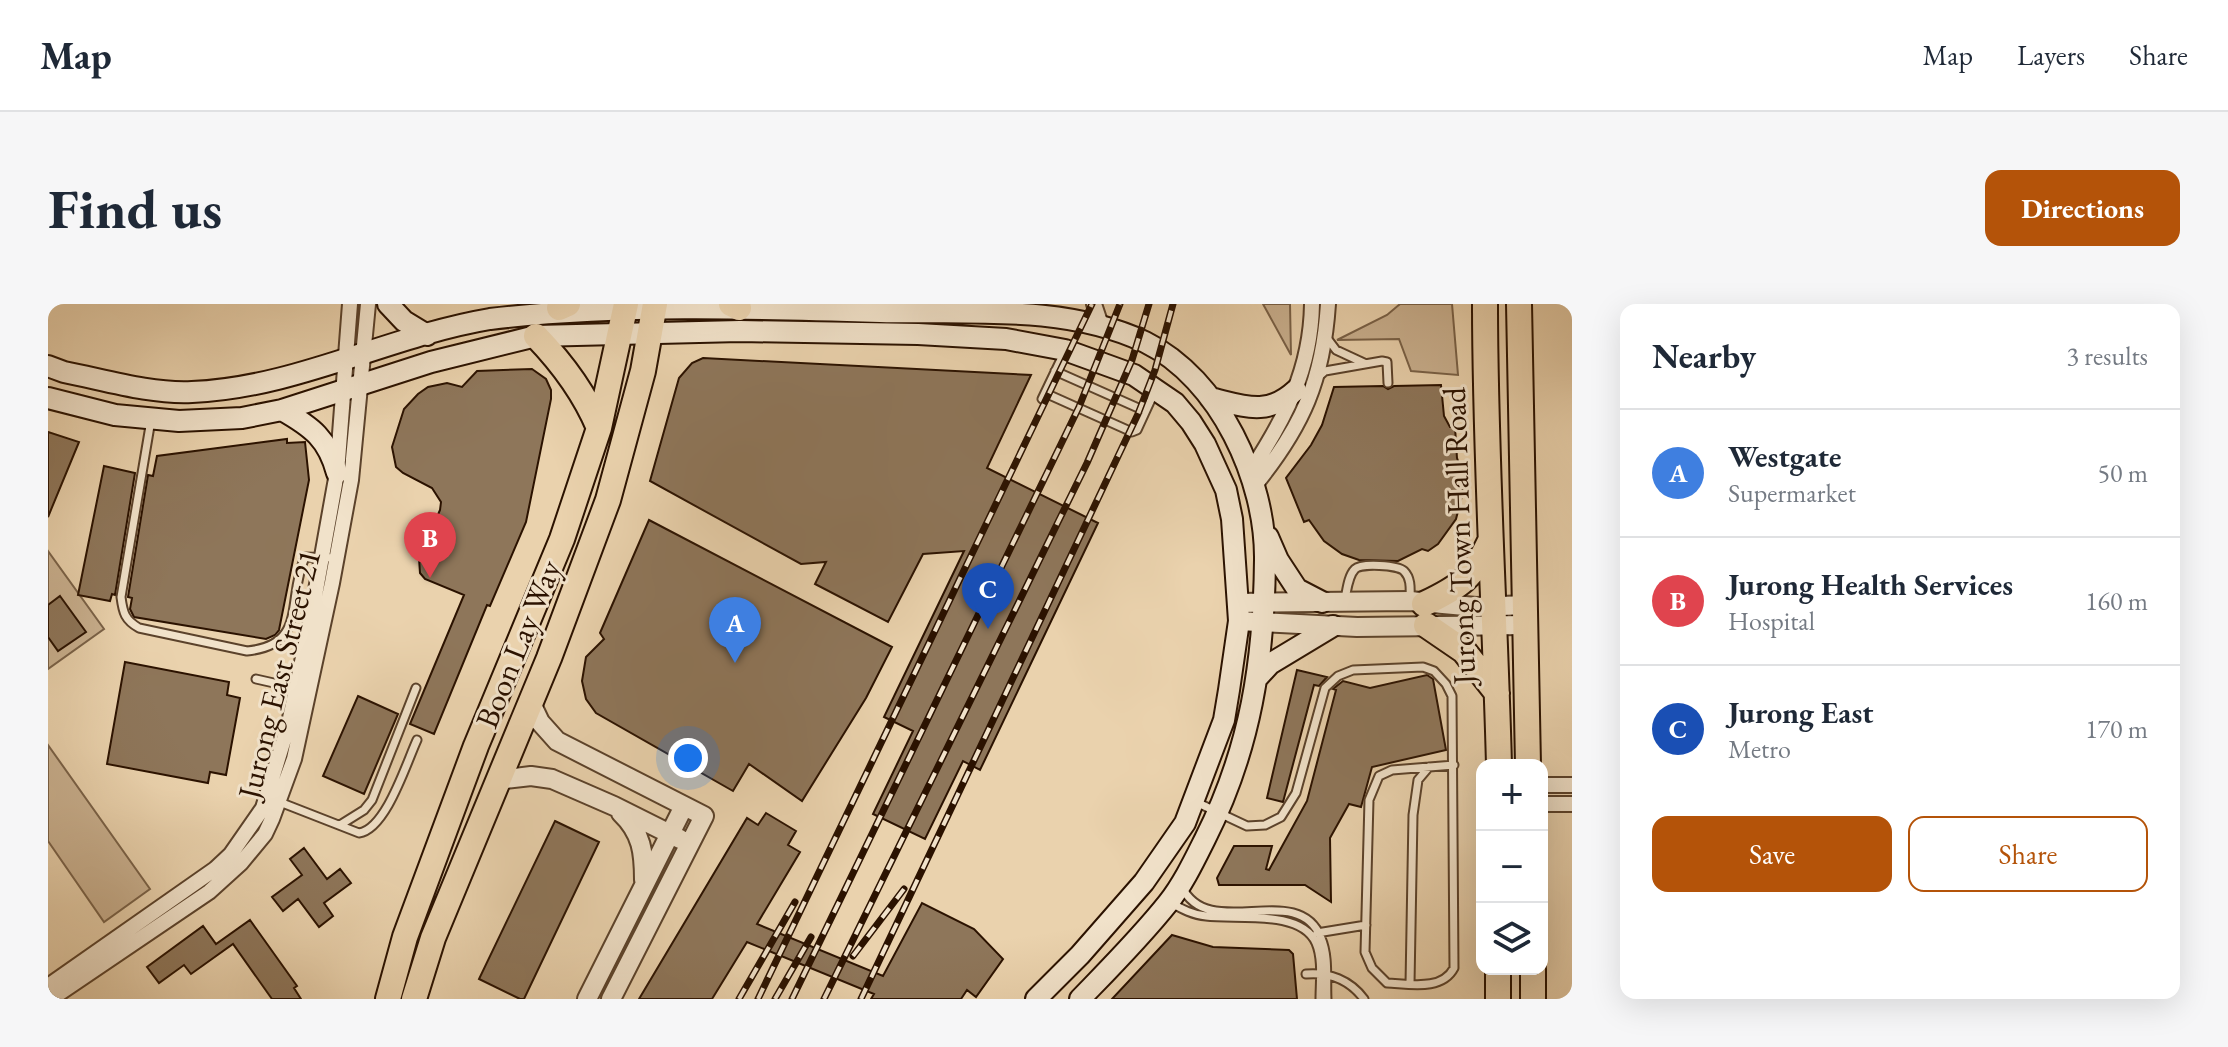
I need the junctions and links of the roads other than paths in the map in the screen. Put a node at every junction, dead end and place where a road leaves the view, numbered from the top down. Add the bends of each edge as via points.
1 (350, 304) edge
2 (368, 304) edge
3 (388, 304) edge
4 (655, 304) edge
5 (1312, 304) edge
6 (1328, 304) edge
7 (1485, 304) edge
8 (1519, 304) edge
9 (626, 305) edge
10 (563, 306) edge
11 (735, 306) edge
12 (910, 308) edge
13 (1038, 309) edge
14 (1097, 313) edge
15 (650, 333) junction
16 (621, 334) junction
17 (427, 335) junction
18 (536, 336) junction
19 (1326, 337) junction
20 (1065, 350) junction
21 (354, 357) junction
22 (1364, 363) junction
23 (48, 366) edge
24 (1055, 371) junction
25 (1317, 377) junction
26 (1388, 383) dead end
27 (351, 386) junction
28 (1156, 389) junction
29 (1296, 390) junction
30 (48, 398) edge
31 (1210, 398) junction
32 (282, 410) junction
33 (1145, 411) junction
34 (151, 419) junction
35 (599, 428) junction
36 (1229, 429) junction
37 (1205, 444) junction
38 (589, 458) junction
39 (619, 463) junction
40 (337, 473) junction
41 (1253, 478) junction
42 (1229, 505) junction
43 (1265, 529) junction
44 (1493, 535) junction
45 (330, 557) junction
46 (325, 583) junction
47 (1345, 601) junction
48 (1322, 602) junction
49 (1420, 610) junction
50 (1238, 612) junction
51 (1264, 613) junction
52 (1495, 615) junction
53 (1526, 615) junction
54 (1333, 626) junction
55 (1258, 677) junction
56 (256, 679) dead end
57 (296, 688) junction
58 (416, 688) dead end
59 (1497, 693) junction
60 (531, 703) junction
61 (417, 740) dead end
62 (1499, 759) edge
63 (1528, 759) edge
64 (1454, 765) junction
65 (1429, 767) junction
66 (498, 780) junction
67 (1548, 785) edge
68 (1572, 785) edge
69 (273, 800) junction
70 (1194, 801) junction
71 (1548, 804) edge
72 (1572, 804) edge
73 (614, 806) junction
74 (684, 806) junction
75 (1218, 813) junction
76 (340, 825) junction
77 (670, 834) junction
78 (689, 845) junction
79 (644, 883) junction
80 (1181, 885) junction
81 (1169, 902) junction
82 (1263, 915) junction
83 (1366, 925) junction
84 (1316, 935) junction
85 (1323, 973) junction
86 (1306, 974) dead end
87 (1498, 975) edge
88 (1533, 975) edge
89 (58, 984) edge
90 (1410, 984) junction
91 (51, 999) edge
92 (388, 999) edge
93 (414, 999) edge
94 (587, 999) edge
95 (611, 999) edge
96 (1036, 999) edge
97 (1080, 999) edge
98 (1320, 999) edge
99 (1327, 999) edge
100 (1364, 999) edge
101 (1498, 999) edge
102 (1533, 999) edge

1 - 21 street, Jurong East Street 21
2 - 21 street, Jurong East Street 21
3 - 17 main road
4 - 9 main road
4 - 11 main road
4 - 15 main road, Boon Lay Way
5 - 29 street
6 - 19 street
7 - 44 main road, Jurong Town Hall Road
8 - 53 main road, Jurong Town Hall Road
9 - 10 main road
9 - 16 main road, Boon Lay Way
10 - 17 main road
11 - 12 main road
12 - 13 main road
13 - 14 main road
14 - 31 main road via 1169,356
15 - 16 main road
15 - 20 main road via 918,334 1006,339
15 - 39 main road, Boon Lay Way
16 - 18 main road
16 - 35 main road, Boon Lay Way
17 - 21 main road
18 - 27 main road
18 - 35 main road via 575,381
19 - 22 lane via 1336,350
19 - 25 street
20 - 24 lane
20 - 28 main road via 1134,375
21 - 23 main road via 237,387 191,392
21 - 27 street, Jurong East Street 21
22 - 25 lane
22 - 26 lane via 1387,362
24 - 33 lane
24 - 33 lane via 1044,396 1132,432
25 - 41 street via 1298,424
27 - 32 main road
27 - 40 street, Jurong East Street 21
27 - 45 street, Jurong East Street 21 via 351,480
28 - 33 lane
28 - 37 main road via 1175,403
29 - 31 main road via 1285,400 1255,409
29 - 41 street
30 - 34 main road
31 - 36 main road
32 - 34 main road via 242,418
32 - 40 main road via 314,431 331,451
34 - 45 lane via 121,597 128,622 247,651 262,649 288,632 305,557
35 - 38 main road, Boon Lay Way
36 - 37 main road via 1218,445
36 - 41 main road
37 - 42 main road
38 - 39 main road via 605,454
38 - 92 main road, Boon Lay Way via 405,937
39 - 60 main road, Boon Lay Way
40 - 45 street, Jurong East Street 21
41 - 42 main road via 1230,493
41 - 43 main road
42 - 50 main road
43 - 48 main road via 1297,589
43 - 51 main road
44 - 49 main road via 1479,566
44 - 52 main road, Jurong Town Hall Road
45 - 46 street, Jurong East Street 21
46 - 57 street, Jurong East Street 21
46 - 69 street, Jurong East Street 21 via 294,759
47 - 48 street
47 - 49 street
47 - 49 lane via 1358,566 1400,568
48 - 51 street
49 - 52 street
49 - 54 street
49 - 59 main road via 1464,651
50 - 51 street
50 - 70 main road via 1224,720
51 - 54 street
51 - 55 main road
52 - 53 street
52 - 59 main road, Jurong Town Hall Road
53 - 63 main road, Jurong Town Hall Road
54 - 55 main road via 1270,664
55 - 75 main road via 1239,761
56 - 57 lane
57 - 69 street, Jurong East Street 21
58 - 76 lane via 372,800
59 - 62 main road, Jurong Town Hall Road
60 - 66 main road, Boon Lay Way
60 - 74 street via 557,741
61 - 76 lane via 375,826 359,833
64 - 65 lane
64 - 75 lane via 1452,696 1434,671 1353,670 1325,688 1296,793 1281,817 1247,826
64 - 90 lane via 1454,968 1436,984
65 - 83 lane via 1379,776 1369,800
65 - 90 lane via 1418,780 1413,815
66 - 73 street via 552,779
66 - 93 main road, Boon Lay Way via 433,938
67 - 68 street
69 - 76 lane
69 - 89 street, Jurong East Street 21 via 231,854 174,906
70 - 75 lane
70 - 96 main road via 1144,882
71 - 72 street
73 - 77 street
73 - 79 street via 639,835
74 - 77 street
74 - 78 street via 704,816
75 - 80 main road
77 - 78 street
77 - 79 street
78 - 95 street
79 - 94 street
80 - 81 main road
80 - 82 lane via 1198,906
81 - 82 lane via 1202,916
81 - 97 main road
82 - 84 lane
83 - 84 lane
83 - 90 lane via 1365,952 1372,968 1387,983
84 - 85 lane
85 - 86 lane
85 - 98 lane
85 - 99 lane
85 - 100 lane via 1350,985
87 - 101 main road
88 - 102 main road
89 - 91 street, Jurong East Street 21

